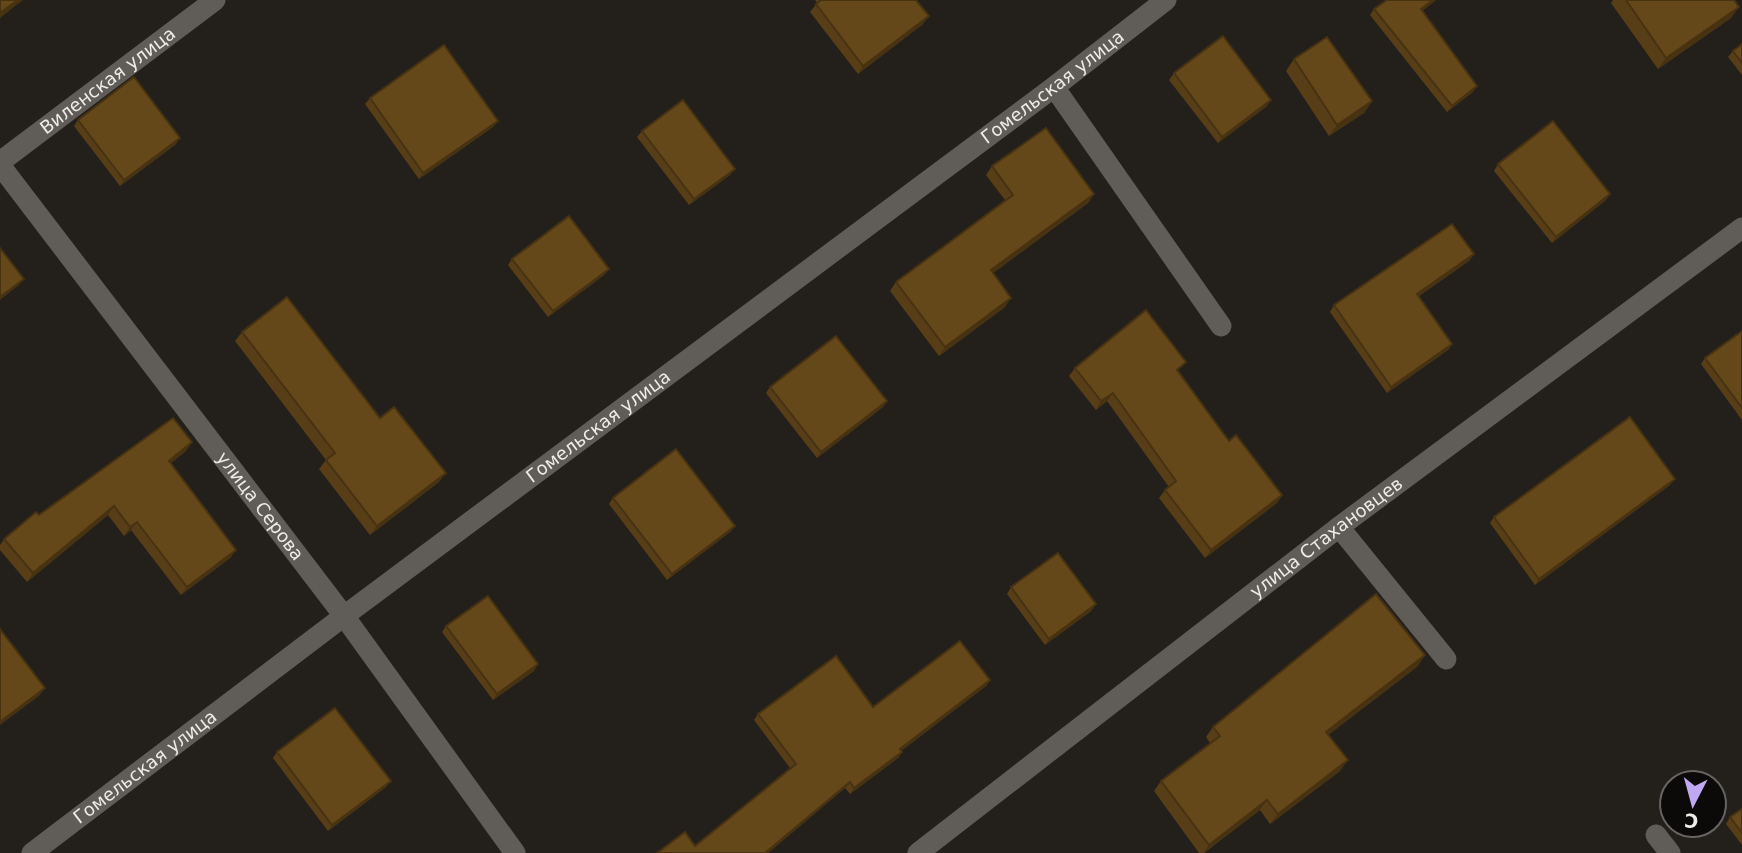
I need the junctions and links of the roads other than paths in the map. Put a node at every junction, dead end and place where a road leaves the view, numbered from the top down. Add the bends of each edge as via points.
1 (215, 0) edge
2 (1166, 0) edge
3 (1054, 87) junction
4 (0, 163) edge
5 (1742, 228) edge
6 (1221, 326) dead end
7 (1339, 527) junction
8 (344, 616) junction
9 (1446, 659) dead end
10 (1656, 835) dead end
11 (32, 853) edge
12 (515, 853) edge
13 (918, 853) edge
14 (1670, 853) edge

1 - 4 street, Виленская улица
2 - 3 street, Гомельская улица
3 - 6 street
3 - 8 street, Гомельская улица
4 - 8 street, улица Серова
5 - 7 street, улица Стахановцев
7 - 9 street
7 - 13 street, улица Стахановцев
8 - 11 street, Гомельская улица
8 - 12 street, улица Серова
10 - 14 street

